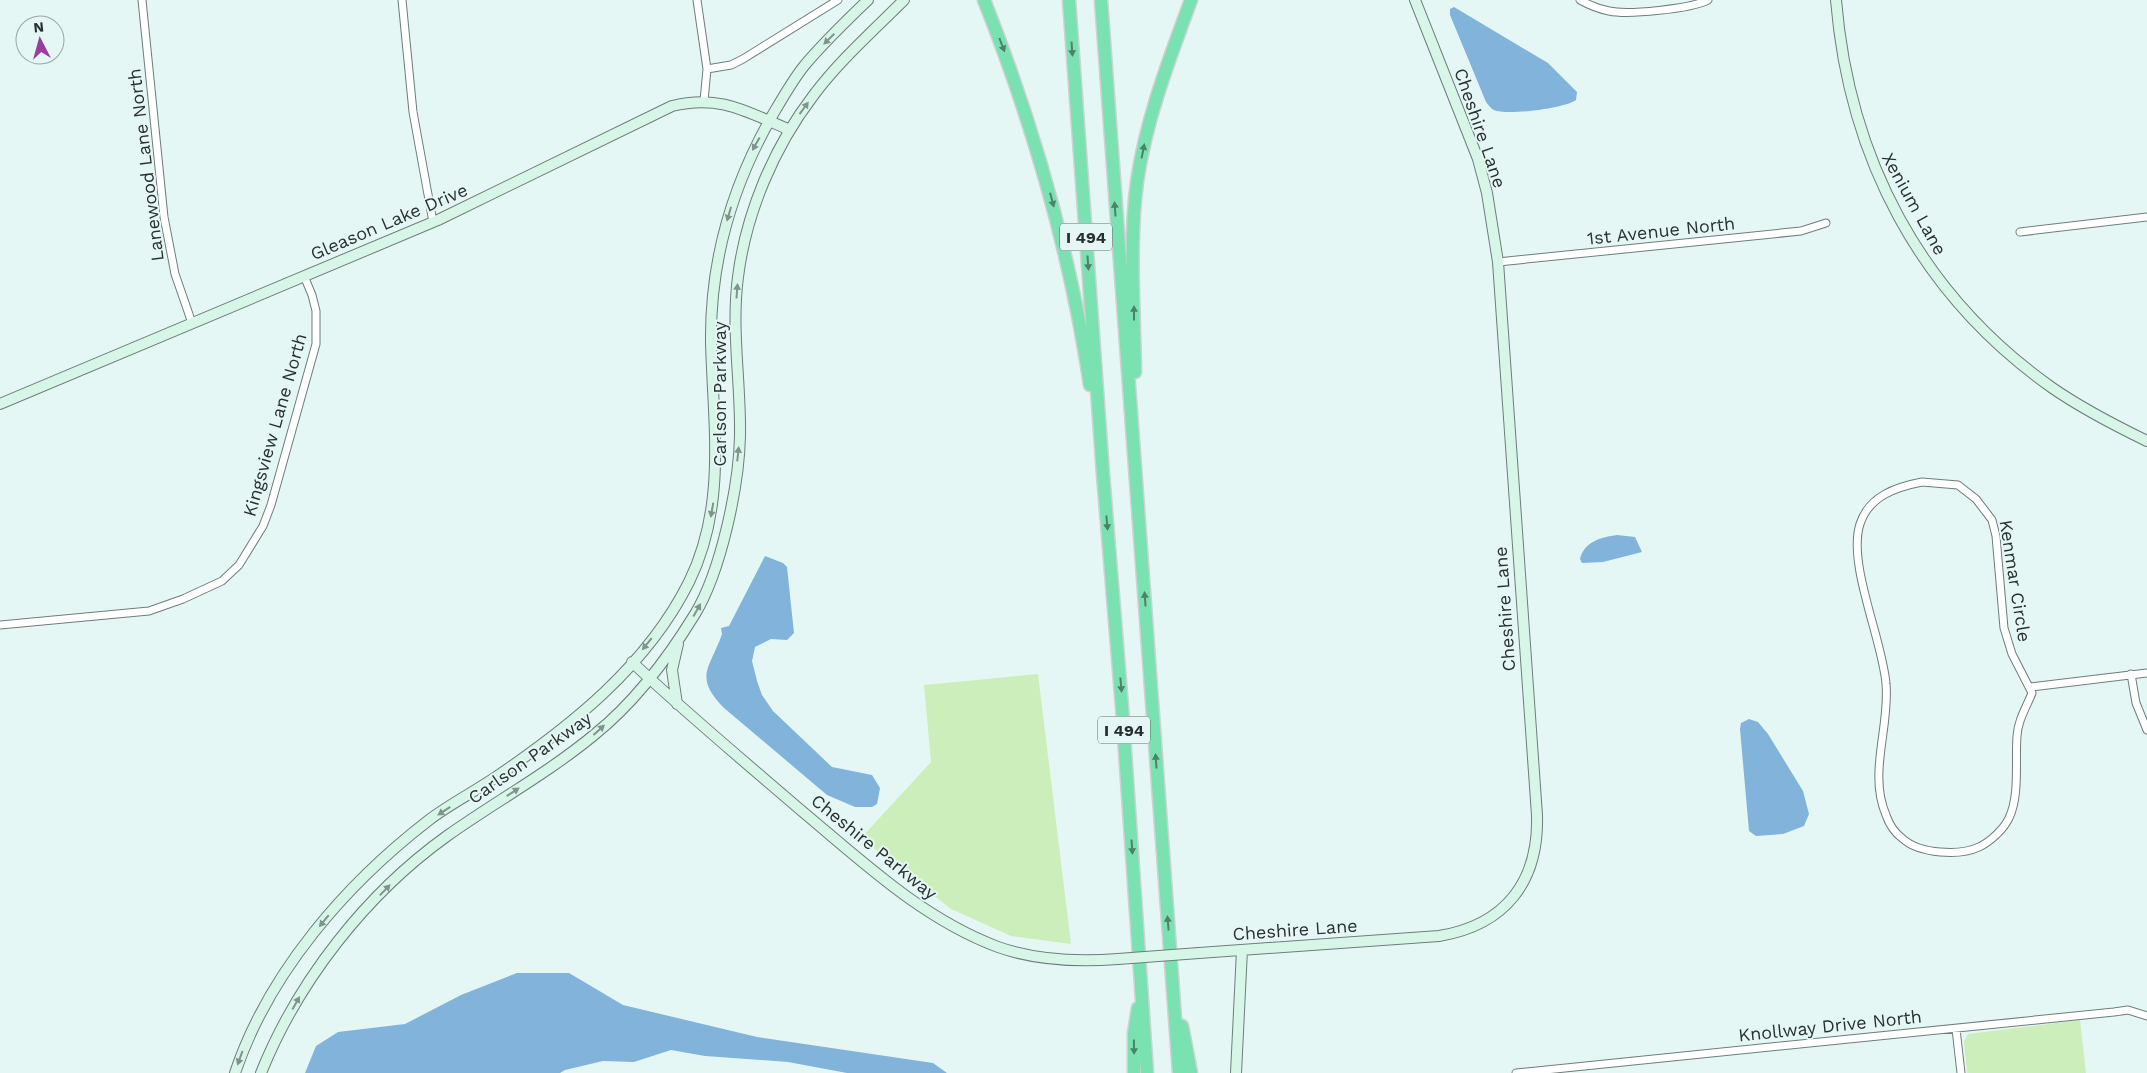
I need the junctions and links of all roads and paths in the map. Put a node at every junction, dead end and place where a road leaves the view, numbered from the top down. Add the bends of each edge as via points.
1 (142, 0) edge
2 (402, 0) edge
3 (697, 0) edge
4 (838, 0) edge
5 (868, 0) edge
6 (904, 0) edge
7 (984, 0) edge
8 (1069, 0) edge
9 (1101, 0) edge
10 (1191, 0) edge
11 (1415, 0) edge
12 (1580, 0) edge
13 (1708, 0) edge
14 (1836, 0) edge
15 (706, 69) junction
16 (704, 101) junction
17 (769, 122) junction
18 (790, 130) junction
19 (2147, 217) edge
20 (433, 222) junction
21 (1826, 223) dead end
22 (2020, 232) dead end
23 (1498, 262) junction
24 (304, 276) junction
25 (192, 323) junction
26 (0, 404) edge
27 (2147, 440) edge
28 (1136, 467) junction
29 (1103, 474) junction
30 (0, 625) edge
31 (679, 638) junction
32 (632, 662) junction
33 (2147, 673) edge
34 (2131, 674) junction
35 (649, 678) junction
36 (2031, 687) junction
37 (677, 704) junction
38 (2147, 730) edge
39 (1242, 950) junction
40 (1199, 953) joint
41 (1172, 972) junction
42 (1141, 986) junction
43 (2147, 1016) edge
44 (1956, 1028) junction
45 (235, 1073) edge
46 (261, 1073) edge
47 (1134, 1073) edge
48 (1147, 1073) edge
49 (1179, 1073) edge
50 (1191, 1073) edge
51 (1236, 1073) edge
52 (1516, 1073) edge
53 (1961, 1073) edge

1 - 25 street, Lanewood Lane North via 164,218 175,274
2 - 20 street via 413,112
3 - 15 street
4 - 15 street via 743,59 731,65
5 -> 17 main road, Carlson Parkway via 802,68
18 -> 6 main road, Carlson Parkway via 814,93
7 -> 29 highway via 1020,96 1065,248
8 -> 29 highway, I 494
28 -> 9 highway, I 494
28 -> 10 highway via 1135,201 1150,119
11 - 23 main road, Cheshire Lane via 1478,159
12 - 13 street via 1608,11 1630,12 1690,6
14 - 27 main road, Xenium Lane via 1849,93 1866,146 1896,211 1934,272 1968,313 2031,371 2079,404
15 - 16 street
16 - 17 main road, Gleason Lake Drive via 725,103
16 - 20 main road, Gleason Lake Drive via 684,103 658,112
17 - 18 main road, Gleason Lake Drive
17 -> 32 main road, Carlson Parkway via 751,153 734,199 715,274 711,341 716,467 710,520 688,582 658,630
31 -> 18 main road, Carlson Parkway via 708,586 730,512 740,436 736,352 738,276 753,213
19 - 22 street
20 - 24 main road, Gleason Lake Drive
21 - 23 street, 1st Avenue North via 1801,231
23 - 39 main road, Cheshire Lane via 1537,814 1537,836 1528,874 1507,904 1492,916 1460,932
24 - 25 main road, Gleason Lake Drive
24 - 30 street, Kingsview Lane North via 316,311 316,344 271,505 263,526 239,565 222,581 149,611
25 - 26 main road, Gleason Lake Drive
41 -> 28 highway, I 494
29 -> 42 highway, I 494
31 - 35 main road, Carlson Parkway
31 - 37 main road via 672,670
32 - 35 main road, Cheshire Parkway
32 -> 45 main road, Carlson Parkway via 605,694 574,721 497,777 431,819 341,901 302,949 267,1002 247,1039
33 - 34 street
34 - 36 street
34 - 38 street via 2136,703
35 - 37 main road, Cheshire Parkway
46 -> 35 main road, Carlson Parkway via 300,994 347,931 392,883 445,837 596,734
36 - 36 street, Kenmar Circle via 2012,654 2004,628 1996,536 1986,510 1958,485 1944,482 1922,482 1884,493 1868,509 1860,524 1858,546 1886,684 1879,759 1880,790 1886,816 1903,839 1925,849 1967,850 1980,847 2002,828 2012,808 2017,734 2022,712 2032,693
37 - 40 main road, Cheshire Parkway, bridge via 892,886 950,925 1000,947 1058,960
39 - 40 main road, Cheshire Lane
39 - 51 main road
41 - 49 highway, I 494
41 - 50 highway
42 -> 47 highway via 1134,1033
42 - 48 highway, I 494
43 - 44 street, Knollway Drive North via 2128,1010
44 - 52 street, Knollway Drive North
44 - 53 street

